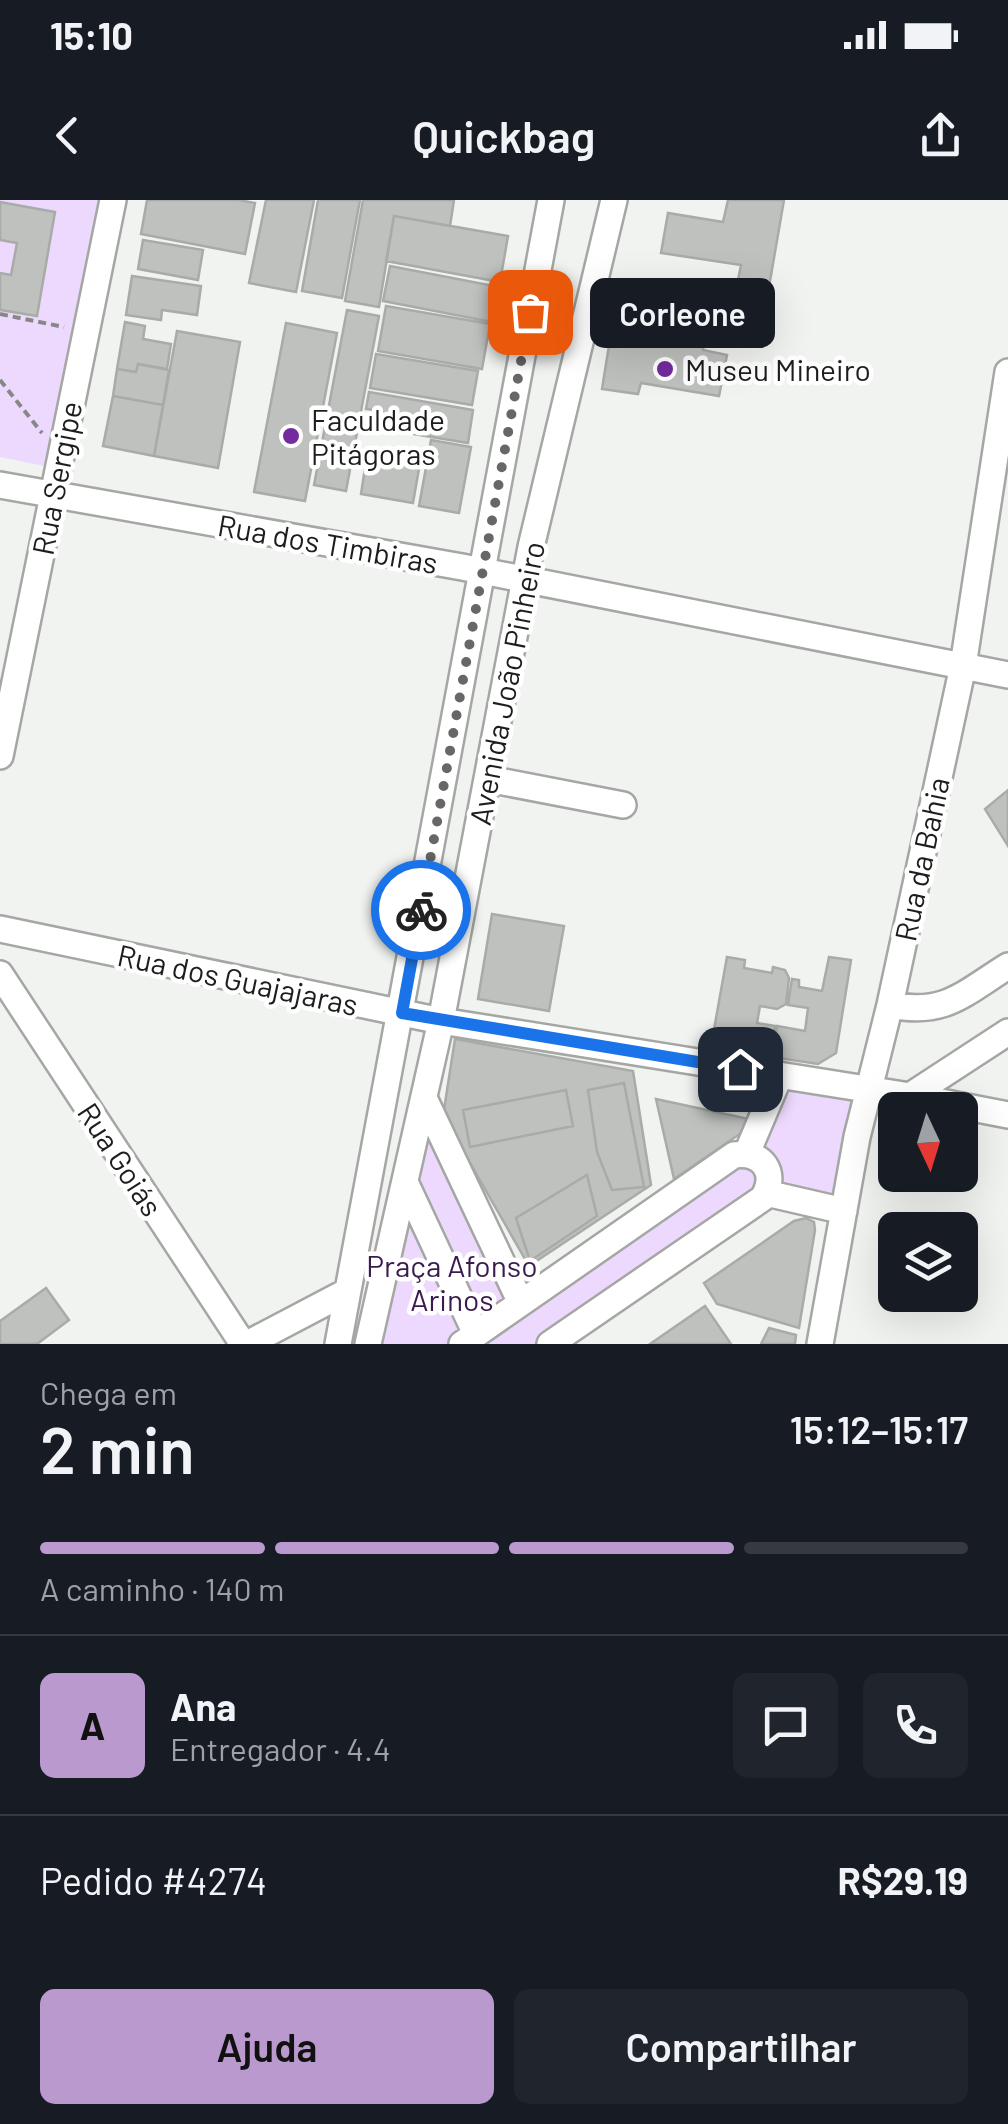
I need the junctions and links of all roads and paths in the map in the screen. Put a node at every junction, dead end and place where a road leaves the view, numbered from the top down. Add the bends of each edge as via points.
1 (112, 200) edge
2 (551, 200) edge
3 (614, 200) edge
4 (0, 314) edge
5 (86, 332) junction
6 (1008, 372) edge
7 (0, 380) edge
8 (61, 456) junction
9 (0, 485) edge
10 (54, 495) junction
11 (482, 571) junction
12 (525, 580) junction
13 (963, 666) junction
14 (1008, 674) edge
15 (0, 756) edge
16 (488, 779) junction
17 (623, 804) dead end
18 (0, 929) edge
19 (1008, 966) edge
20 (0, 974) edge
21 (890, 1005) junction
22 (402, 1013) junction
23 (442, 1021) junction
24 (1008, 1032) edge
25 (780, 1075) junction
26 (869, 1090) junction
27 (883, 1092) edge
28 (916, 1092) edge
29 (424, 1098) junction
30 (978, 1109) edge
31 (1008, 1115) edge
32 (747, 1153) junction
33 (406, 1184) junction
34 (766, 1193) junction
35 (844, 1211) junction
36 (346, 1292) junction
37 (521, 1302) junction
38 (372, 1339) edge
39 (469, 1339) edge
40 (245, 1344) edge
41 (338, 1344) edge
42 (552, 1344) edge
43 (820, 1344) edge

1 - 5 street, Rua Sergipe
2 - 11 street, Avenida João Pinheiro
3 - 12 street, Avenida João Pinheiro
4 - 5 path
5 - 8 street, Rua Sergipe
6 - 13 street, Rua da Bahia
7 - 8 path
8 - 10 street, Rua Sergipe
9 - 10 street, Rua dos Timbiras
10 - 11 street, Rua dos Timbiras
10 - 15 street, Rua Sergipe
11 - 12 street, Rua dos Timbiras
11 - 22 street, Avenida João Pinheiro
12 - 13 street, Rua dos Timbiras
12 - 16 street, Avenida João Pinheiro
13 - 14 street, Rua dos Timbiras
13 - 21 street, Rua da Bahia
16 - 17 street
16 - 23 street, Avenida João Pinheiro
18 - 22 street, Rua dos Guajajaras
19 - 21 street via 943,1006
20 - 40 street, Rua Goiás
21 - 26 street, Rua da Bahia
22 - 23 street, Rua dos Guajajaras
22 - 36 street, Avenida João Pinheiro
23 - 25 street, Rua dos Guajajaras
23 - 29 street, Avenida João Pinheiro
24 - 28 street
25 - 26 street, Rua dos Guajajaras
25 - 32 street
26 - 27 street, Rua dos Guajajaras
26 - 35 street, Rua da Bahia
29 - 33 street, Avenida João Pinheiro
29 - 37 street
30 - 31 street, Rua dos Guajajaras
32 - 34 street via 765,1163
32 - 37 street via 734,1155
33 - 38 street, Avenida João Pinheiro
33 - 39 street
34 - 35 street
34 - 42 street
35 - 43 street, Rua da Bahia
36 - 40 street
36 - 41 street, Avenida João Pinheiro
37 - 39 street

